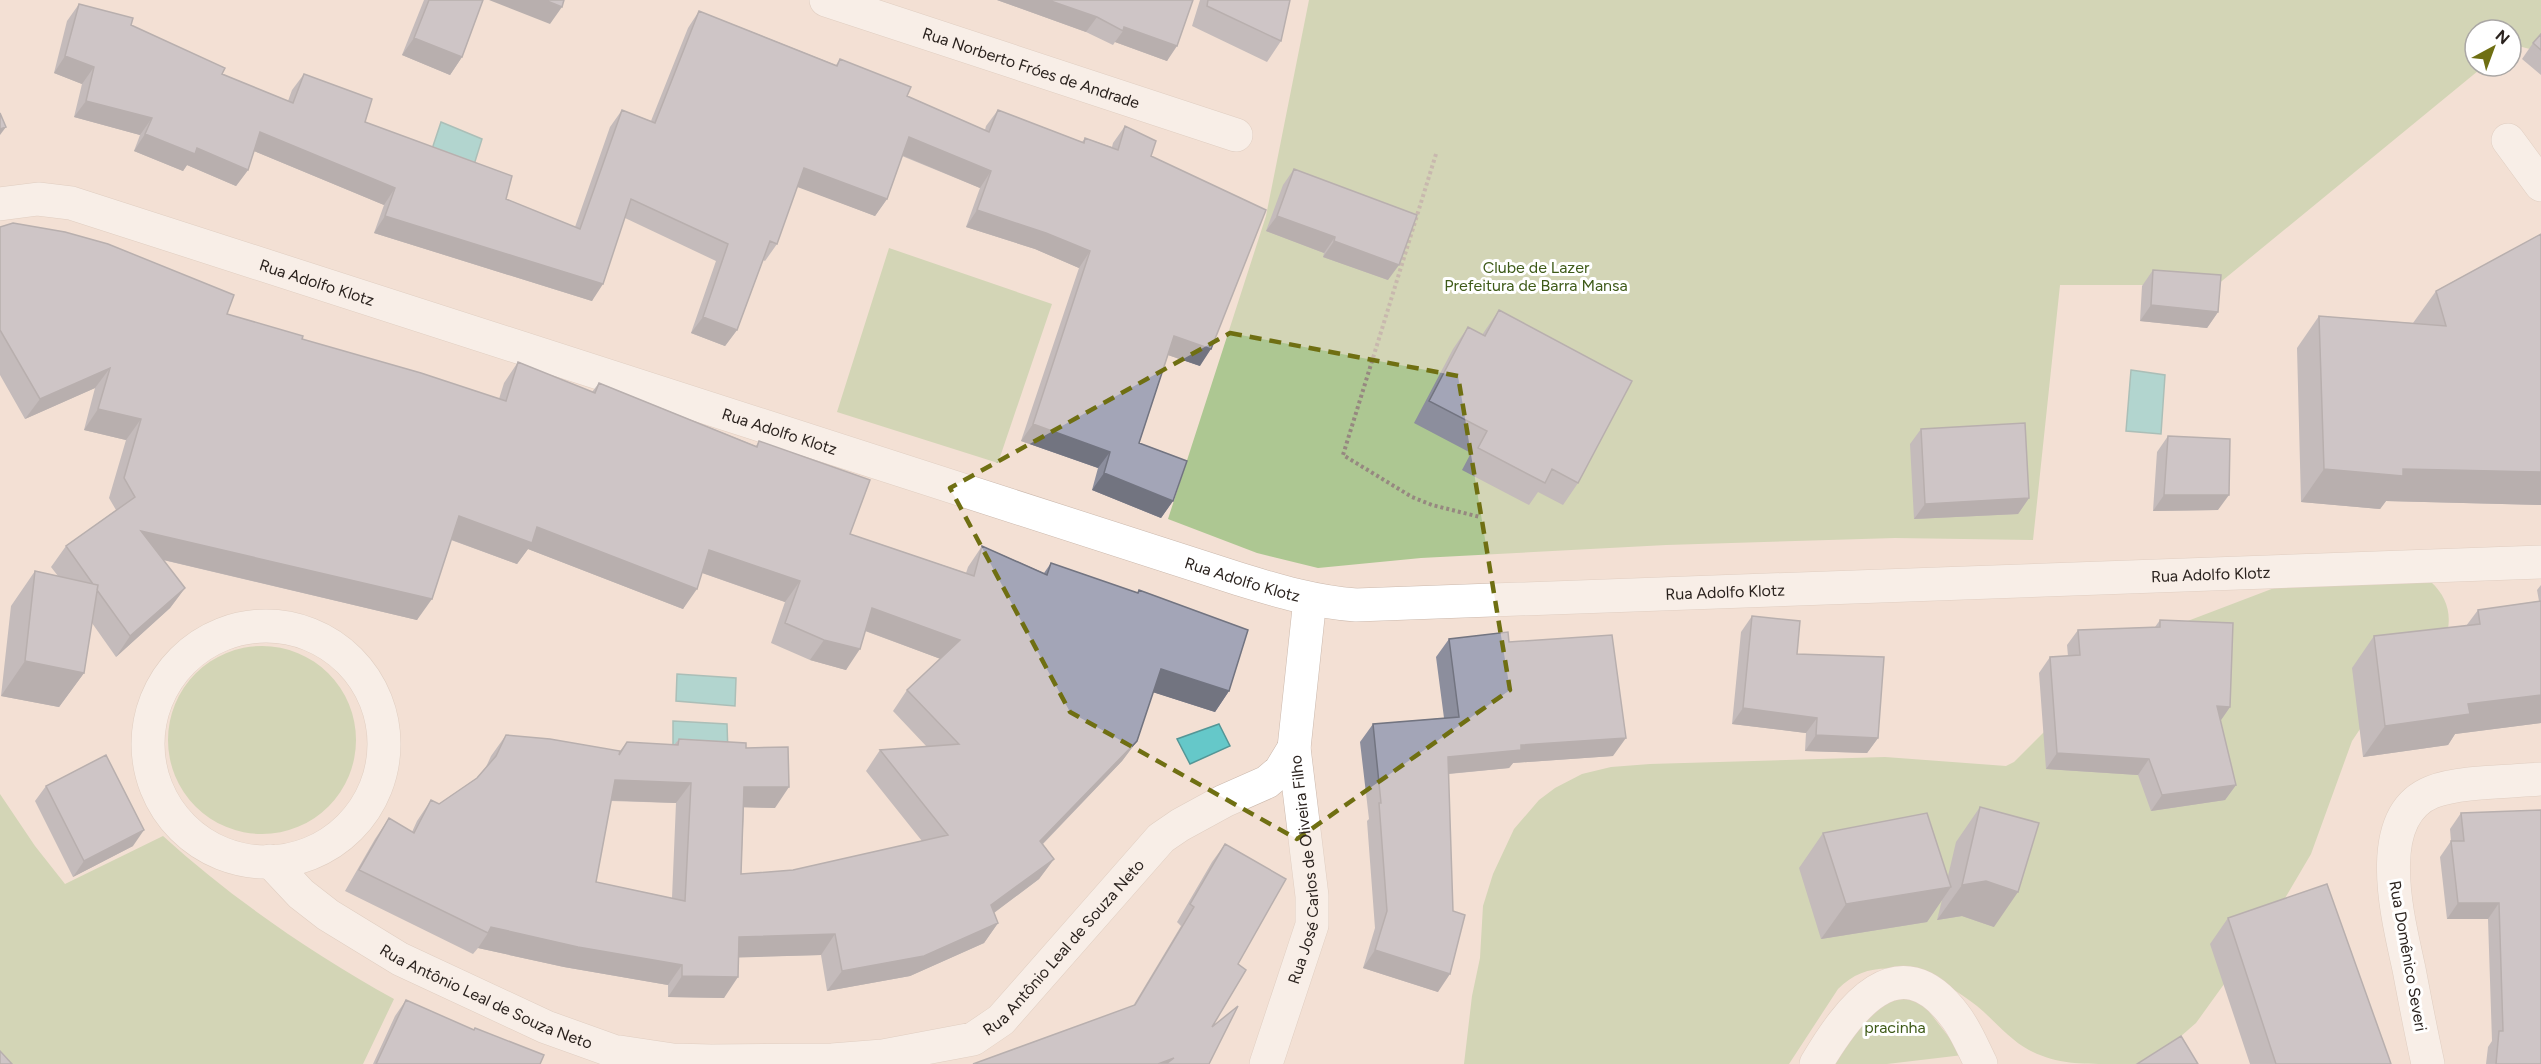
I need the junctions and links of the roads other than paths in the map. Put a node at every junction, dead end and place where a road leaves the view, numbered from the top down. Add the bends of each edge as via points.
1 (826, 0) edge
2 (1236, 135) dead end
3 (2508, 140) dead end
4 (2541, 185) edge
5 (0, 204) edge
6 (2541, 562) edge
7 (1310, 599) junction
8 (1294, 748) junction
9 (2541, 779) edge
10 (1224, 801) junction
11 (1306, 846) junction
12 (270, 861) junction
13 (1266, 1064) edge
14 (1816, 1064) edge
15 (1981, 1064) edge
16 (2428, 1064) edge

1 - 2 street, Rua Norberto Fróes de Andrade
3 - 4 street
5 - 7 street, Rua Adolfo Klotz via 38,199 71,203
6 - 7 street, Rua Adolfo Klotz via 1356,605
7 - 8 street, Rua José Carlos de Oliveira Filho
8 - 10 street, Rua Antônio Leal de Souza Neto via 1273,777
8 - 11 street, Rua José Carlos de Oliveira Filho
9 - 16 street, Rua Domênico Severi via 2430,793 2415,803 2403,819 2393,860 2393,891
10 - 11 street via 1252,796 1271,802 1295,822
10 - 12 street, Rua Antônio Leal de Souza Neto via 1161,838 1001,1020 986,1031 953,1045 832,1060 673,1060 614,1051 585,1042 449,984 390,953 328,915 301,894
11 - 13 street, Rua José Carlos de Oliveira Filho via 1312,925
12 - 12 street via 315,851 352,824 377,785 384,739 373,695 346,658 306,633 261,626 219,635 185,657 160,690 148,729 148,749 157,789 166,807 194,837 230,856
14 - 15 street via 1856,1005 1883,987 1908,982 1920,985 1943,1003 1965,1031

